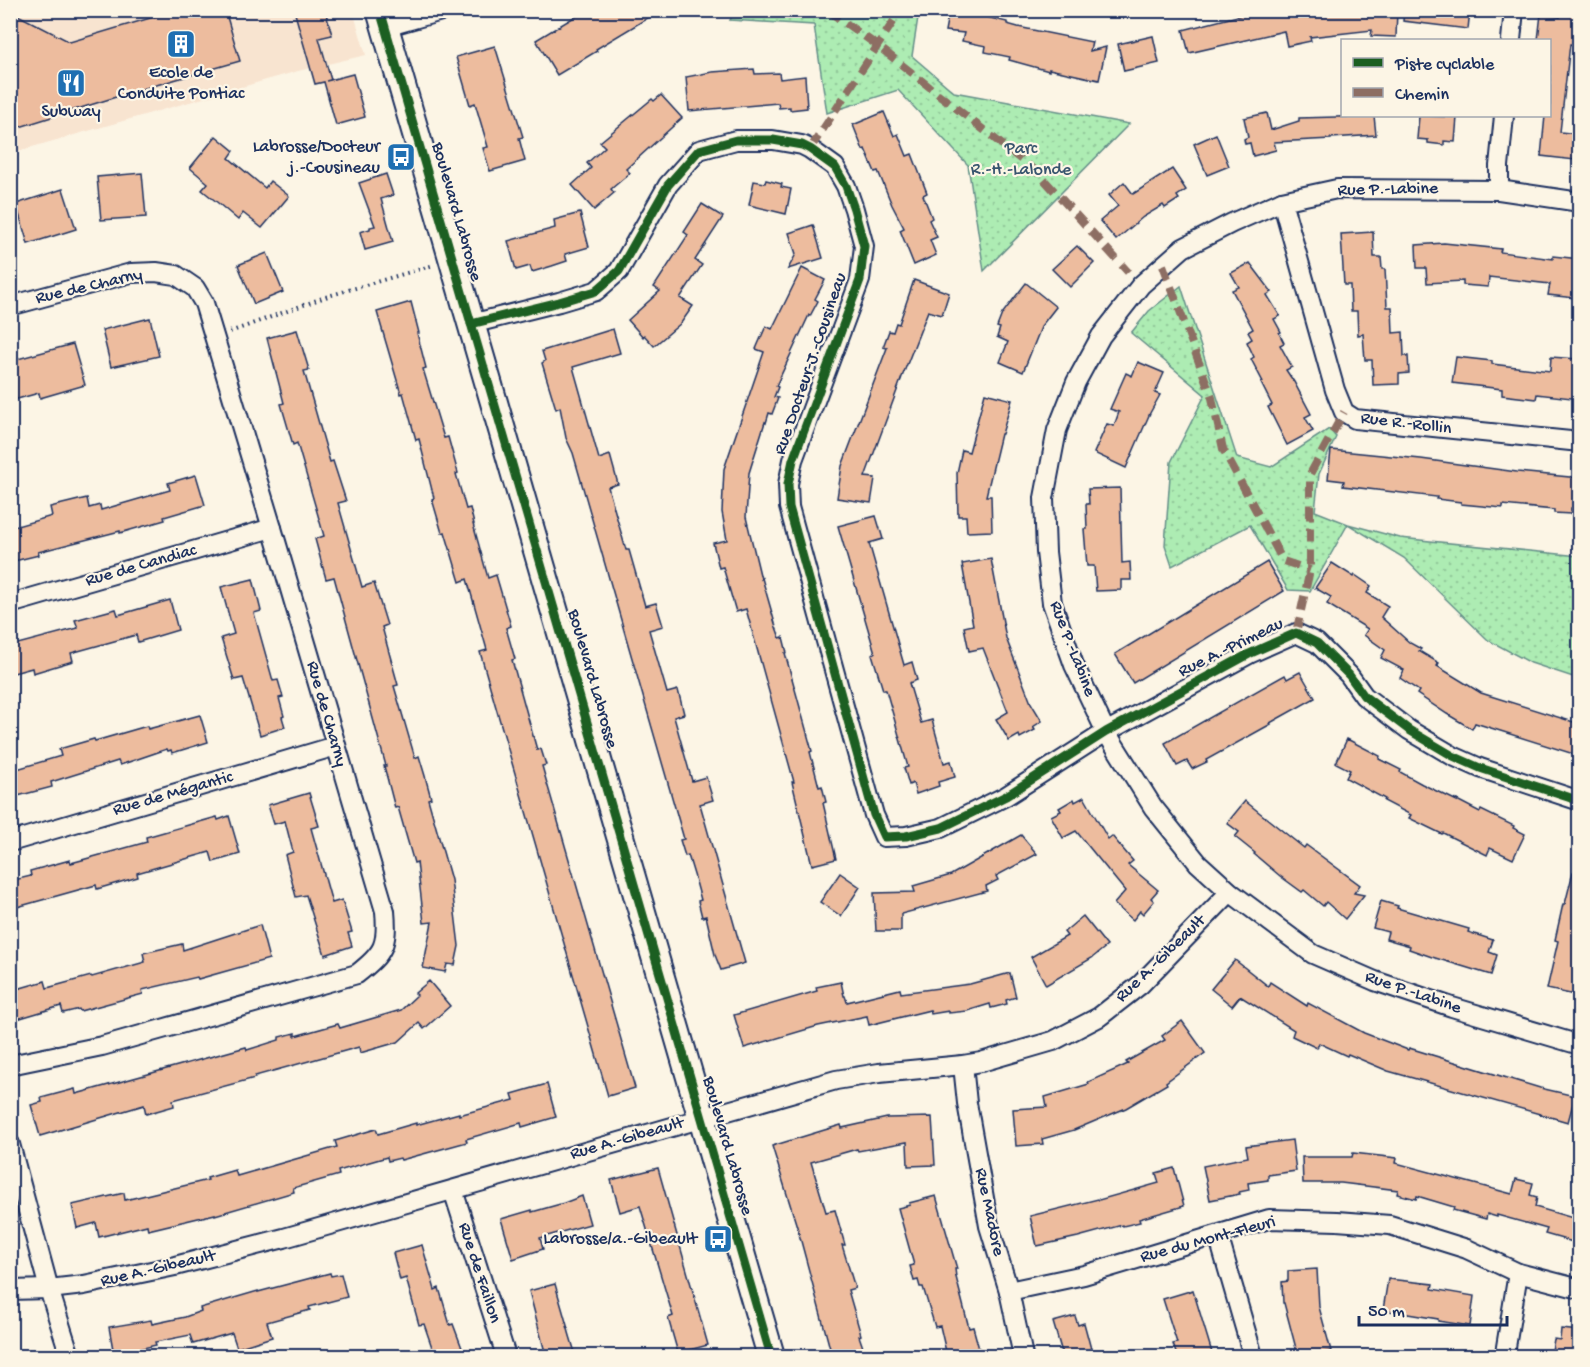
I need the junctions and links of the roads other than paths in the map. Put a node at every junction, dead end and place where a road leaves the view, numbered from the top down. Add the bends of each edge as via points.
1 (445, 10) edge
2 (1514, 10) edge
3 (382, 19) edge
4 (1511, 39) edge
5 (1504, 117) edge
6 (1499, 190) junction
7 (1282, 201) junction
8 (1580, 202) edge
9 (10, 306) edge
10 (471, 324) junction
11 (1580, 442) edge
12 (272, 528) junction
13 (10, 604) edge
14 (1106, 732) junction
15 (336, 746) junction
16 (1580, 801) edge
17 (10, 842) edge
18 (1230, 892) junction
19 (1580, 1045) edge
20 (10, 1065) edge
21 (963, 1065) junction
22 (702, 1117) junction
23 (10, 1144) edge
24 (453, 1190) junction
25 (1218, 1235) junction
26 (1518, 1273) junction
27 (49, 1289) junction
28 (1580, 1289) edge
29 (10, 1290) edge
30 (1009, 1291) junction
31 (70, 1356) edge
32 (506, 1356) edge
33 (771, 1356) edge
34 (1023, 1356) edge
35 (1253, 1356) edge
36 (1506, 1356) edge

1 - 3 street
2 - 4 street
3 - 10 main road, Boulevard Labrosse
5 - 6 street
6 - 7 street, Rue P.-Labine via 1337,189
6 - 8 street, Rue P.-Labine
7 - 11 street, Rue R.-Rollin via 1344,412 1355,419
7 - 14 street, Rue P.-Labine via 1183,248 1141,285 1101,336 1076,382 1058,430 1044,498 1052,603 1074,665
9 - 12 street, Rue de Charny via 131,273 176,275 195,288 204,303
10 - 14 street, Rue Docteur-J.-Cousineau via 596,291 619,271 668,185 699,150 736,140 773,140 810,149 835,168 846,186 864,246 860,280 793,460 789,507 874,815 884,837 940,828 1006,796
10 - 22 main road, Boulevard Labrosse
12 - 13 street, Rue de Candiac
12 - 15 street, Rue de Charny
14 - 16 street, Rue A.-Primeau via 1249,654 1296,633 1317,643 1364,696 1436,746 1480,768
14 - 18 street, Rue P.-Labine via 1153,807 1198,863
15 - 17 street, Rue de Mégantic
15 - 20 street, Rue de Charny via 385,911 387,933 373,962 357,974 339,980 102,1046
18 - 19 street, Rue P.-Labine via 1313,954 1375,981
18 - 21 street, Rue A.-Gibeault via 1140,985 1099,1017 1053,1041
21 - 22 street, Rue A.-Gibeault via 836,1080
21 - 30 street, Rue Madore via 989,1226
22 - 24 street, Rue A.-Gibeault
22 - 33 main road, Boulevard Labrosse
23 - 27 street
24 - 27 street, Rue A.-Gibeault via 175,1266
24 - 32 street, Rue de Faillon
25 - 26 street, Rue du Mont-Fleuri via 1269,1219 1390,1225 1467,1249
25 - 30 street, Rue du Mont-Fleuri via 1084,1275
25 - 35 street
26 - 28 street, Rue du Mont-Fleuri
26 - 36 street
27 - 29 street, Rue A.-Gibeault
27 - 31 street
30 - 34 street, Rue Madore

